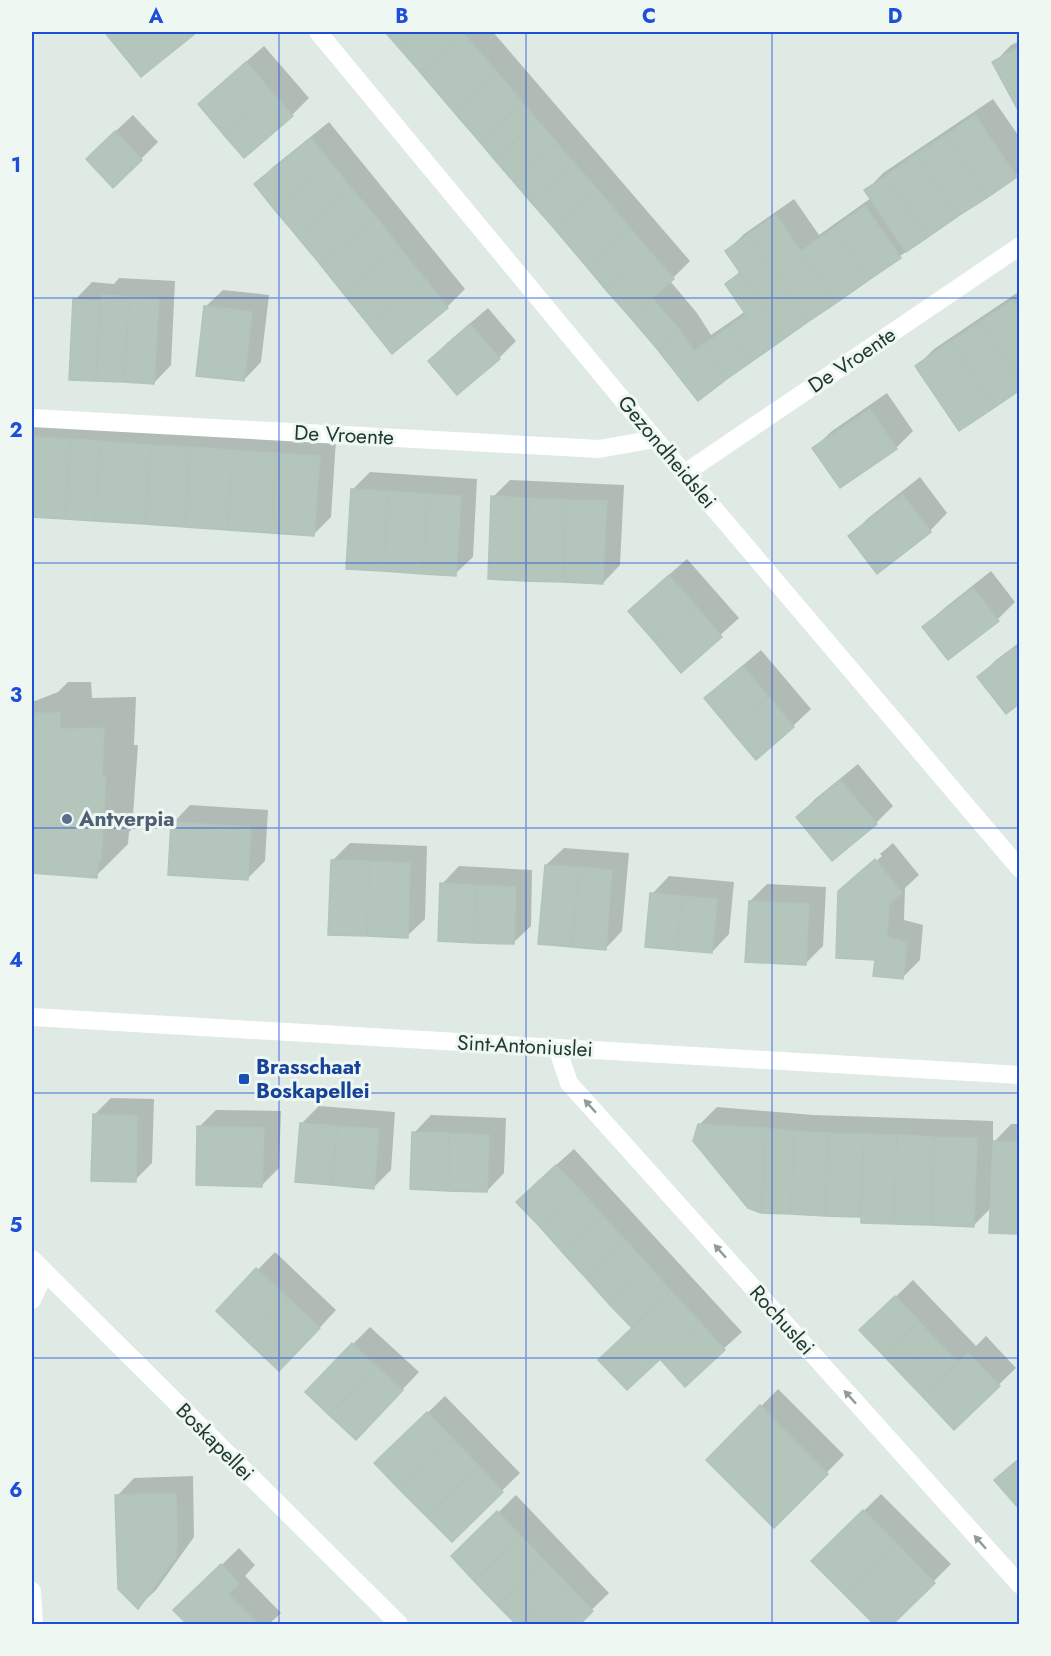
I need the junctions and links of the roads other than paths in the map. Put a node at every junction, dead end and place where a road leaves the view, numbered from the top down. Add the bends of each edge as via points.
1 (318, 32) edge
2 (1020, 246) edge
3 (32, 418) edge
4 (655, 439) junction
5 (685, 473) junction
6 (1020, 869) edge
7 (32, 1017) edge
8 (556, 1048) junction
9 (1020, 1075) edge
10 (32, 1258) edge
11 (45, 1272) junction
12 (32, 1300) edge
13 (1020, 1585) edge
14 (32, 1591) edge
15 (34, 1624) edge
16 (399, 1624) edge

1 - 4 street, Gezondheidslei
2 - 5 street, De Vroente
3 - 4 street, De Vroente via 599,449
4 - 5 street, Gezondheidslei
5 - 6 street, Gezondheidslei
7 - 8 street, Sint-Antoniuslei
8 - 9 street, Sint-Antoniuslei
13 -> 8 street, Rochuslei via 569,1083
10 - 11 street, Boskapellei
11 - 12 street
11 - 16 street, Boskapellei
14 - 15 street

